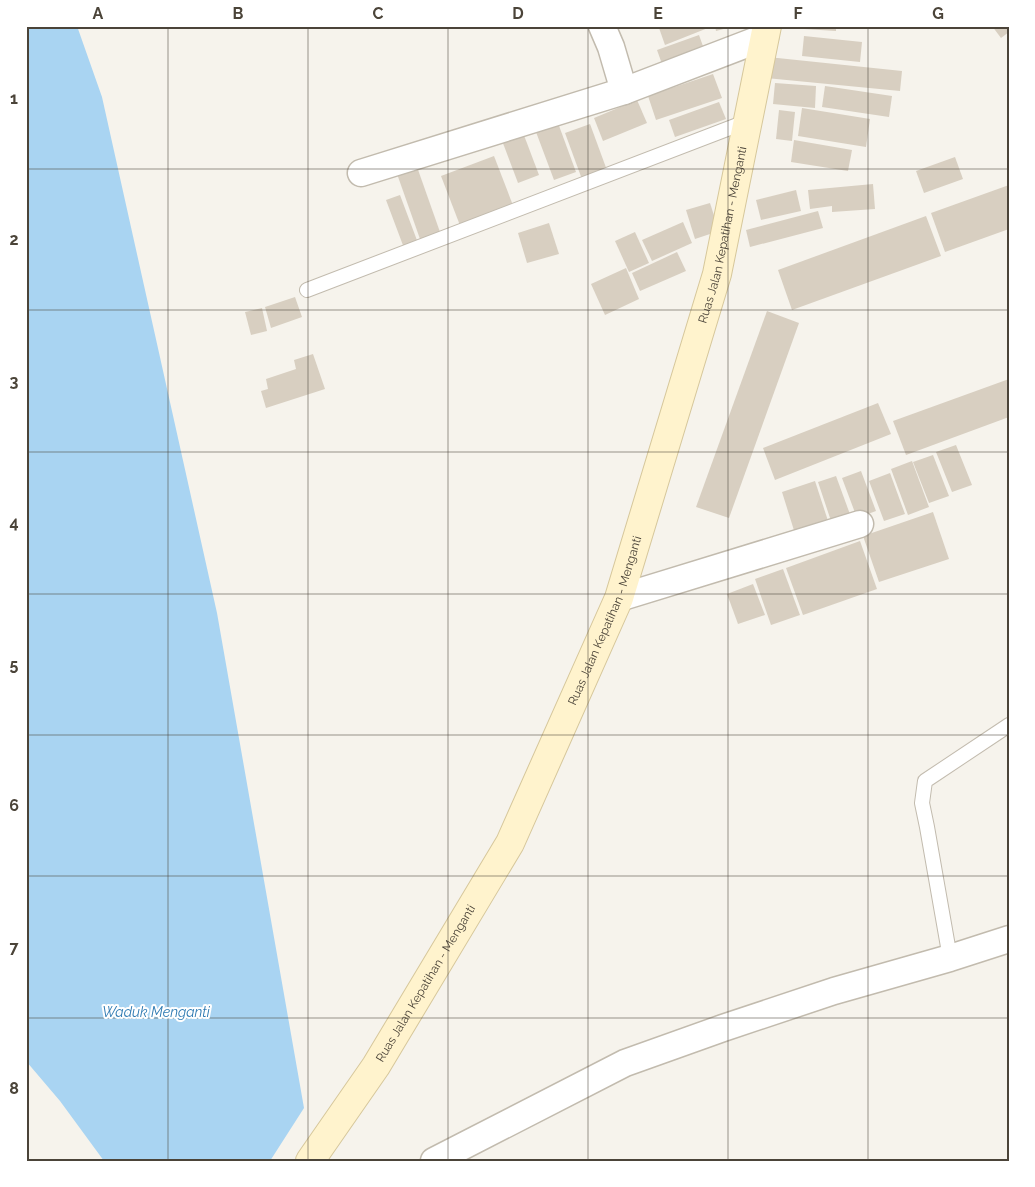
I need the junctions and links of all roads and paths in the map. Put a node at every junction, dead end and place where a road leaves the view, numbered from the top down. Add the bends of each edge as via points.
1 (602, 26) edge
2 (766, 32) edge
3 (624, 91) junction
4 (748, 120) junction
5 (361, 172) dead end
6 (307, 290) dead end
7 (860, 524) dead end
8 (619, 598) junction
9 (1009, 725) edge
10 (1009, 939) edge
11 (950, 958) junction
12 (310, 1161) edge
13 (434, 1161) edge

1 - 3 street
2 - 3 street
2 - 4 main road, Ruas Jalan Kepatihan - Menganti
3 - 5 street
4 - 6 lane
4 - 8 main road, Ruas Jalan Kepatihan - Menganti via 717,274
7 - 8 street
8 - 12 main road, Ruas Jalan Kepatihan - Menganti via 510,843 376,1066
9 - 11 lane via 925,781 922,803
10 - 11 street
11 - 13 street via 834,991 625,1063

